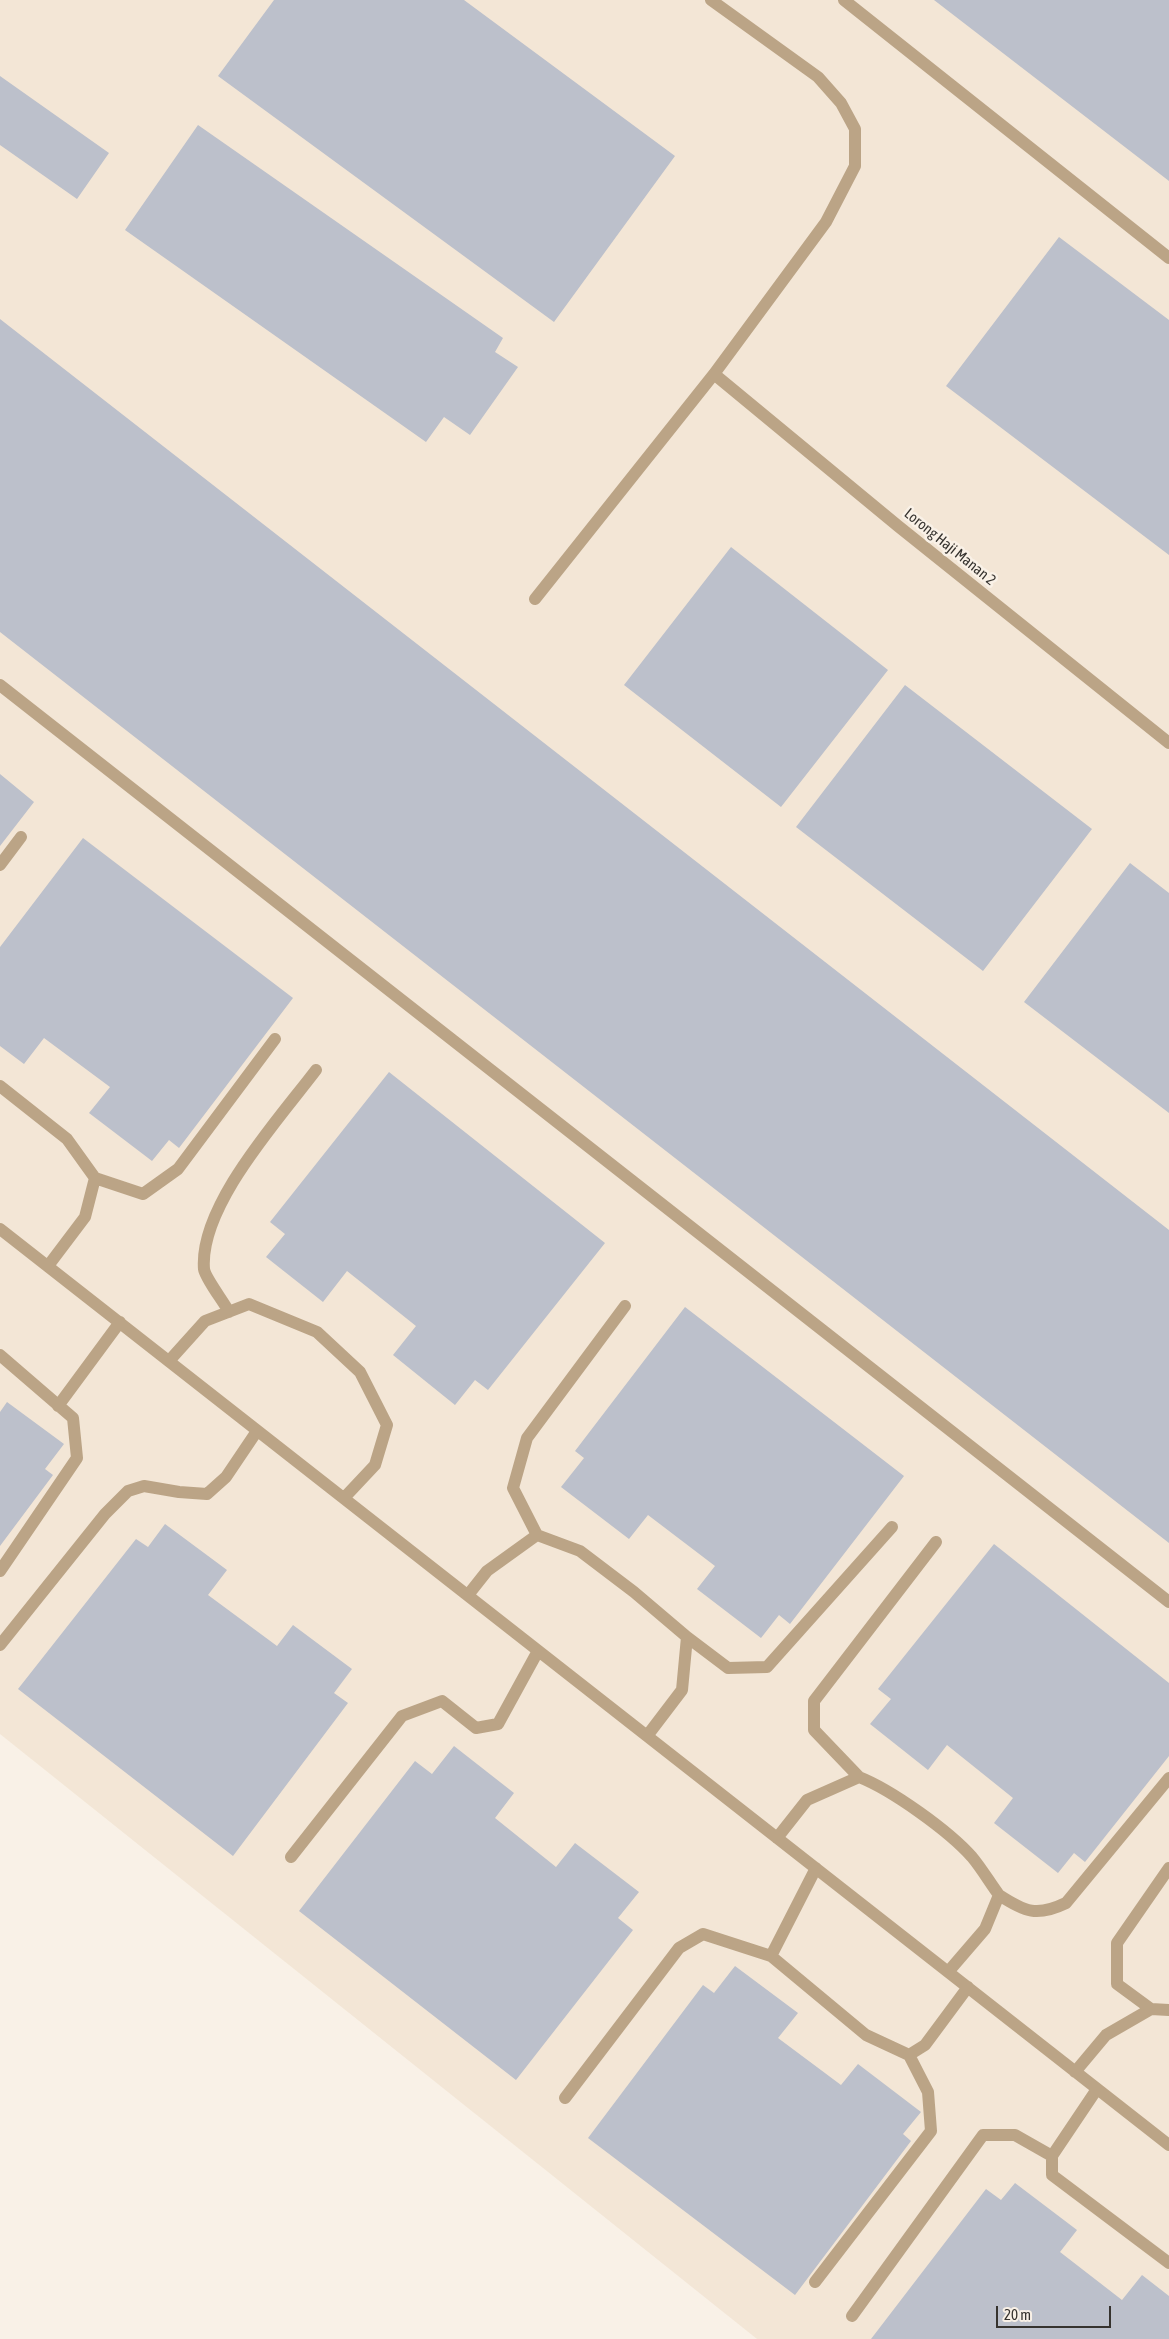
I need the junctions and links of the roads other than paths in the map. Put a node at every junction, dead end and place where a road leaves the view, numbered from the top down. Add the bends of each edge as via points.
1 (711, 0) edge
2 (844, 0) edge
3 (1169, 258) edge
4 (714, 374) junction
5 (535, 600) dead end
6 (0, 685) edge
7 (1169, 743) edge
8 (21, 837) dead end
9 (0, 865) edge
10 (275, 1039) dead end
11 (316, 1070) dead end
12 (0, 1086) edge
13 (95, 1178) junction
14 (0, 1229) edge
15 (48, 1266) junction
16 (625, 1306) dead end
17 (229, 1312) junction
18 (120, 1322) junction
19 (0, 1355) edge
20 (169, 1361) junction
21 (58, 1406) junction
22 (257, 1431) junction
23 (344, 1498) junction
24 (892, 1528) dead end
25 (537, 1535) junction
26 (936, 1542) dead end
27 (0, 1571) edge
28 (468, 1595) junction
29 (1169, 1602) edge
30 (686, 1637) junction
31 (0, 1645) edge
32 (538, 1651) junction
33 (647, 1736) junction
34 (859, 1777) junction
35 (1169, 1778) edge
36 (777, 1838) junction
37 (291, 1857) dead end
38 (816, 1868) junction
39 (1169, 1868) edge
40 (999, 1895) junction
41 (771, 1956) junction
42 (948, 1972) junction
43 (968, 1987) junction
44 (1151, 2009) junction
45 (1169, 2010) edge
46 (909, 2055) junction
47 (1075, 2072) junction
48 (1098, 2090) junction
49 (565, 2098) dead end
50 (1169, 2145) edge
51 (1052, 2156) junction
52 (1169, 2263) edge
53 (814, 2282) dead end
54 (852, 2316) dead end

1 - 4 street via 818,77 835,96 855,128 855,166 826,222
2 - 3 street
4 - 5 street
4 - 7 street, Lorong Haji Manan 2
6 - 29 street
8 - 9 street
10 - 13 street via 178,1169 143,1194
11 - 17 street via 239,1172 209,1228 204,1271
12 - 13 street via 67,1139
13 - 15 street via 85,1217
14 - 15 street
15 - 18 street
16 - 25 street via 527,1438 513,1488
17 - 20 street via 205,1321
17 - 23 street via 249,1304 317,1332 360,1372 387,1425 375,1465
18 - 20 street
18 - 21 street
19 - 21 street
20 - 22 street
21 - 27 street via 73,1418 77,1458
22 - 23 street
22 - 31 street via 226,1477 207,1494 144,1486 128,1491 105,1514
23 - 28 street
24 - 30 street via 767,1667 728,1668
25 - 28 street via 487,1571
25 - 30 street via 580,1551
26 - 34 street via 814,1701 814,1730
28 - 32 street
30 - 33 street via 682,1690
32 - 33 street
32 - 37 street via 498,1724 476,1728 442,1701 402,1716
33 - 36 street
34 - 36 street via 808,1800
34 - 40 street via 876,1784 925,1817 972,1857
35 - 40 street via 1066,1903 1049,1911 1022,1910
36 - 38 street
38 - 41 street
38 - 42 street
39 - 44 street via 1117,1943 1117,1984
40 - 42 street via 985,1929
41 - 46 street via 866,2036
41 - 49 street via 703,1934 679,1948
42 - 43 street
43 - 46 street via 926,2045
43 - 47 street
44 - 45 street
44 - 47 street via 1106,2035
46 - 53 street via 928,2092 931,2131
47 - 48 street
48 - 50 street
48 - 51 street
51 - 52 street via 1052,2175
51 - 54 street via 1015,2135 983,2135

